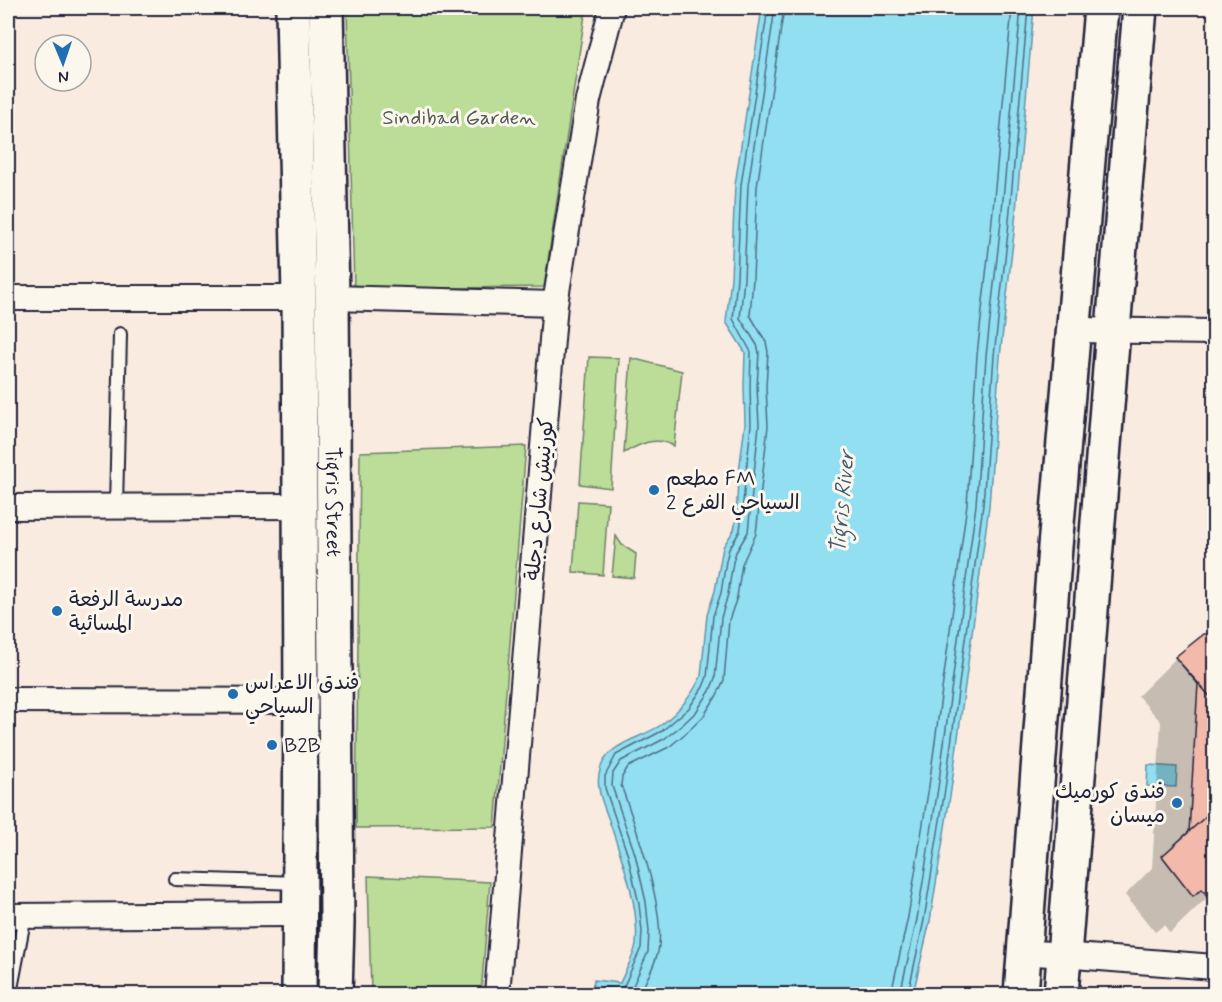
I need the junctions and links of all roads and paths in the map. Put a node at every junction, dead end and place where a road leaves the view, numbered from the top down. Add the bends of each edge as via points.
1 (292, 8) edge
2 (326, 8) edge
3 (612, 8) edge
4 (1101, 8) edge
5 (1140, 8) edge
6 (8, 298) edge
7 (298, 298) junction
8 (332, 298) junction
9 (555, 304) junction
10 (1074, 330) junction
11 (1113, 330) junction
12 (1215, 332) edge
13 (120, 334) dead end
14 (116, 506) junction
15 (298, 506) junction
16 (8, 507) edge
17 (1055, 547) junction
18 (1096, 550) junction
19 (8, 700) edge
20 (301, 701) junction
21 (175, 879) dead end
22 (299, 899) junction
23 (16, 915) edge
24 (1024, 952) junction
25 (1065, 954) junction
26 (1215, 967) edge
27 (10, 994) edge
28 (298, 994) edge
29 (335, 994) edge
30 (496, 994) edge
31 (1021, 994) edge
32 (1061, 994) edge

1 - 7 street, Tigris Street
2 - 8 street, Tigris Street
3 - 9 street, كورنيش شارع دجلة via 588,100
4 - 10 street
5 - 11 street
6 - 7 street
7 - 15 street, Tigris Street
8 - 9 street
8 - 29 street, Tigris Street
9 - 30 street, كورنيش شارع دجلة
10 - 11 street
10 - 17 street
11 - 12 street
11 - 18 street
13 - 14 lane
14 - 15 street
14 - 16 street
15 - 20 street, Tigris Street
17 - 18 street
17 - 24 street
18 - 25 street
19 - 20 street
20 - 22 street, Tigris Street
21 - 22 lane
22 - 23 street
22 - 28 street, Tigris Street
23 - 27 lane
24 - 25 street
24 - 31 street
25 - 26 street
25 - 32 street

